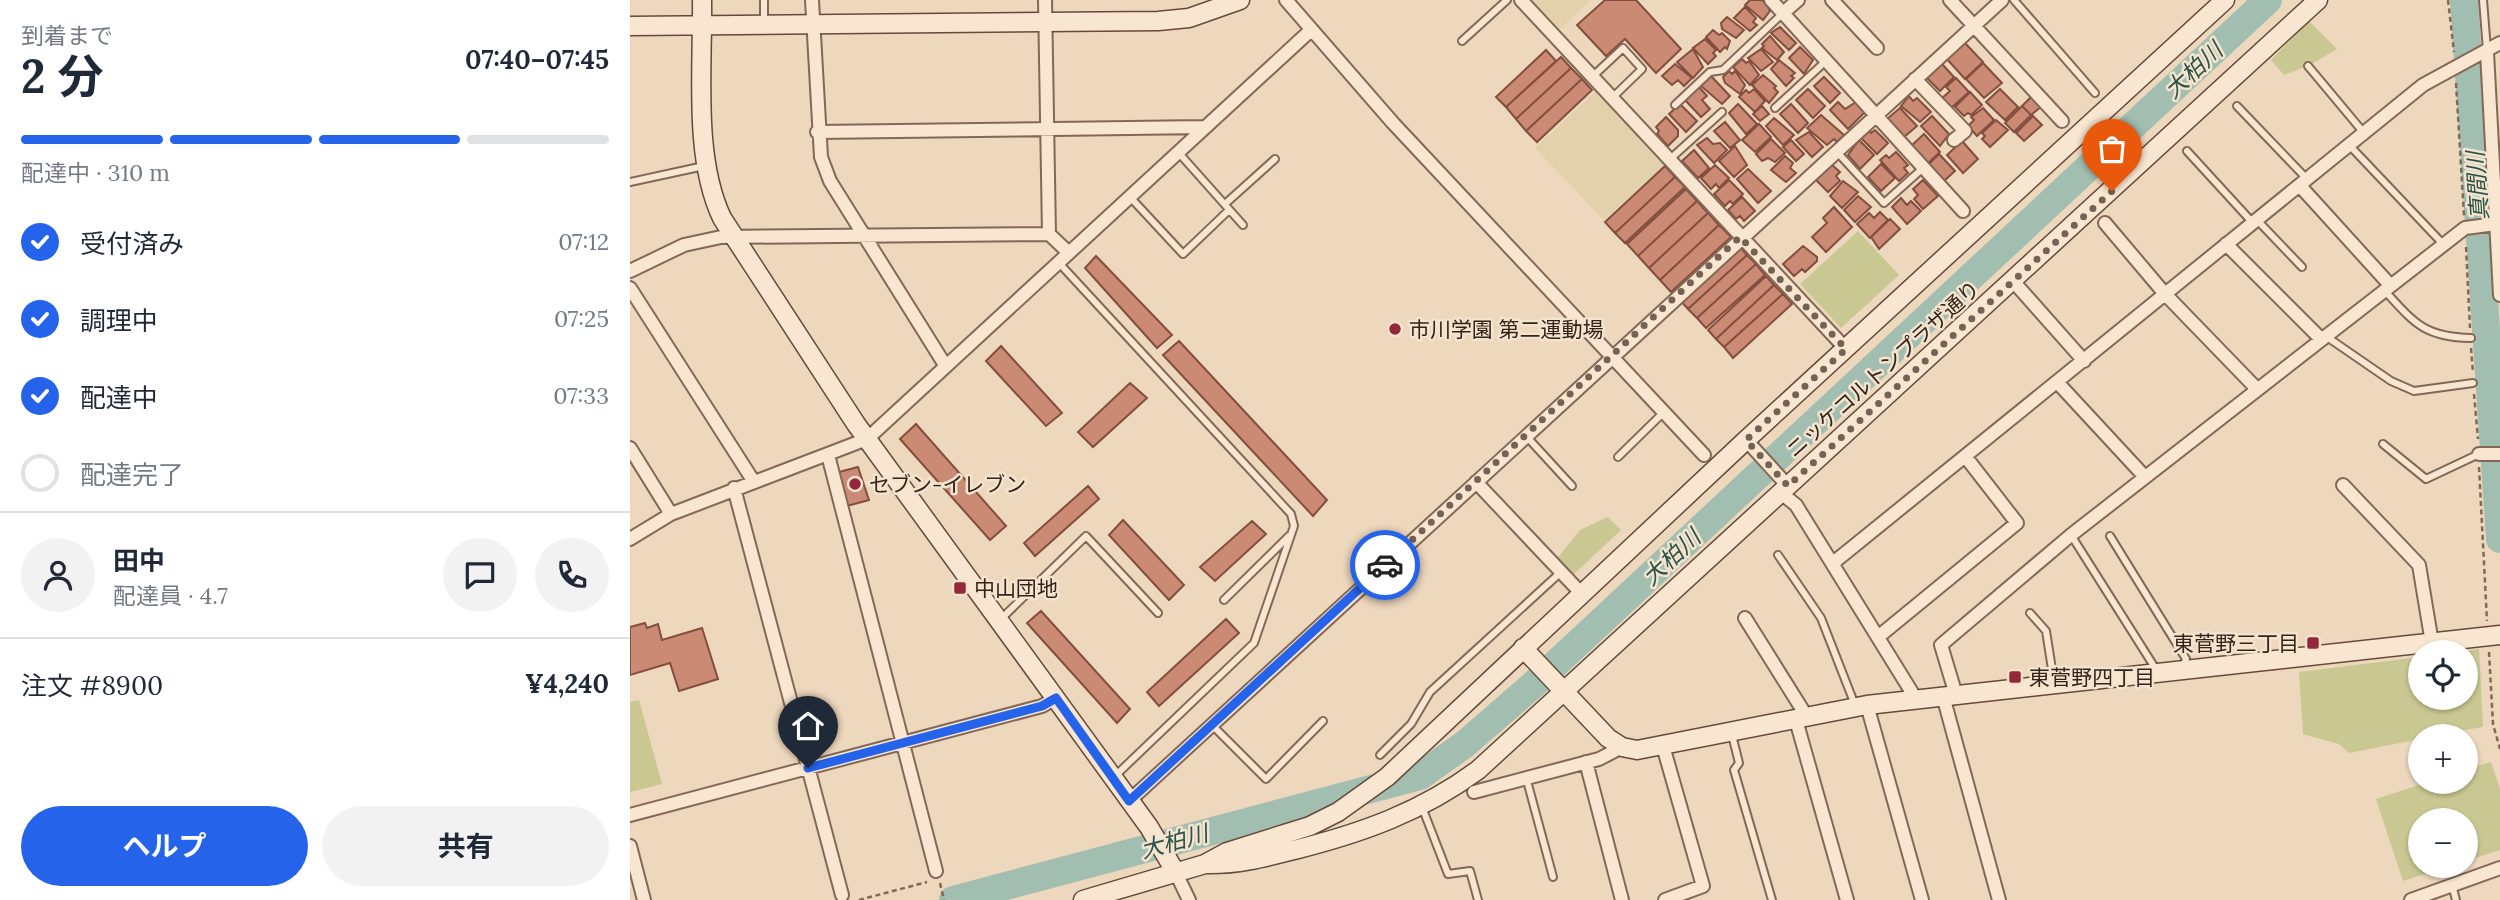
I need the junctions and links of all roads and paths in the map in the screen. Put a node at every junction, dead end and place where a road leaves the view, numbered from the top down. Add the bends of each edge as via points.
1 (702, 0) edge
2 (764, 0) edge
3 (812, 0) edge
4 (1045, 0) edge
5 (1240, 0) edge
6 (1286, 0) edge
7 (1507, 0) edge
8 (1521, 0) edge
9 (1771, 0) edge
10 (1798, 0) edge
11 (1832, 0) edge
12 (1950, 0) edge
13 (2002, 0) edge
14 (2014, 0) edge
15 (2225, 0) edge
16 (2318, 0) edge
17 (2483, 0) edge
18 (1783, 13) junction
19 (1046, 23) junction
20 (813, 24) junction
21 (764, 25) junction
22 (630, 26) edge
23 (702, 26) junction
24 (1974, 26) junction
25 (1311, 30) junction
26 (1462, 41) dead end
27 (2500, 43) edge
28 (1877, 48) dead end
29 (2487, 52) junction
30 (1827, 60) junction
31 (2308, 66) dead end
32 (1592, 77) junction
33 (1915, 79) junction
34 (2095, 93) dead end
35 (1612, 98) junction
36 (1675, 105) dead end
37 (2237, 106) dead end
38 (1775, 108) dead end
39 (1722, 112) dead end
40 (1877, 114) junction
41 (2062, 121) dead end
42 (1204, 127) junction
43 (1048, 129) junction
44 (817, 132) junction
45 (2364, 133) junction
46 (1954, 140) dead end
47 (2350, 146) junction
48 (1836, 150) junction
49 (2187, 151) dead end
50 (1178, 152) junction
51 (1275, 159) dead end
52 (1669, 160) junction
53 (705, 166) junction
54 (1922, 169) junction
55 (630, 182) edge
56 (2305, 183) junction
57 (1130, 197) junction
58 (1227, 207) junction
59 (1963, 211) dead end
60 (2255, 222) junction
61 (2105, 223) dead end
62 (2496, 224) junction
63 (1243, 225) dead end
64 (1049, 234) junction
65 (865, 236) junction
66 (1740, 237) junction
67 (734, 238) junction
68 (2226, 244) junction
69 (2444, 244) junction
70 (2499, 249) edge
71 (1069, 252) junction
72 (1058, 262) junction
73 (2302, 267) dead end
74 (630, 271) edge
75 (2013, 281) junction
76 (2387, 287) junction
77 (630, 288) edge
78 (2165, 294) junction
79 (2500, 295) edge
80 (2323, 337) junction
81 (2471, 338) dead end
82 (1846, 349) junction
83 (1612, 356) junction
84 (2084, 361) junction
85 (945, 365) junction
86 (2057, 382) junction
87 (2473, 383) dead end
88 (2257, 389) junction
89 (1664, 412) junction
90 (1526, 436) junction
91 (867, 439) junction
92 (1746, 440) junction
93 (2383, 444) dead end
94 (630, 448) edge
95 (828, 454) junction
96 (1704, 454) dead end
97 (2479, 454) joint
98 (2500, 454) edge
99 (1965, 456) junction
100 (1618, 457) dead end
101 (2145, 477) junction
102 (754, 482) junction
103 (1476, 482) junction
104 (2343, 485) dead end
105 (1572, 486) dead end
106 (734, 488) junction
107 (1784, 490) junction
108 (671, 514) junction
109 (1291, 535) junction
110 (2071, 535) junction
111 (2110, 536) dead end
112 (630, 539) edge
113 (1778, 555) dead end
114 (1833, 563) junction
115 (1561, 572) junction
116 (1581, 593) junction
117 (1224, 600) dead end
118 (2031, 612) dead end
119 (1158, 613) dead end
120 (1745, 618) dead end
121 (1000, 620) junction
122 (2494, 636) edge
123 (1878, 637) junction
124 (2432, 640) edge
125 (2459, 640) edge
126 (2408, 646) edge
127 (1526, 652) junction
128 (2181, 670) junction
129 (2158, 673) junction
130 (2054, 684) junction
131 (1560, 687) junction
132 (1949, 696) junction
133 (1056, 698) junction
134 (1916, 699) junction
135 (1861, 706) junction
136 (1801, 718) junction
137 (1323, 721) dead end
138 (1212, 724) junction
139 (1731, 733) junction
140 (902, 743) junction
141 (1663, 746) junction
142 (1622, 747) junction
143 (1380, 755) dead end
144 (1586, 762) junction
145 (808, 768) junction
146 (1526, 777) junction
147 (1113, 778) junction
148 (1474, 792) dead end
149 (1129, 801) junction
150 (1422, 807) junction
151 (630, 815) edge
152 (630, 846) edge
153 (1205, 864) junction
154 (1172, 865) junction
155 (2500, 868) edge
156 (937, 875) junction
157 (1553, 877) dead end
158 (2452, 885) junction
159 (842, 895) dead end
160 (644, 900) edge
161 (859, 900) edge
162 (944, 900) edge
163 (1083, 900) edge
164 (1189, 900) edge
165 (1478, 900) edge
166 (1622, 900) edge
167 (1665, 900) edge
168 (1772, 900) edge
169 (1847, 900) edge
170 (1922, 900) edge
171 (1999, 900) edge
172 (2411, 900) edge
173 (2456, 900) edge

1 - 23 street
2 - 21 lane
3 - 20 street
4 - 19 street
5 - 19 street via 1189,18
6 - 25 street
7 - 26 lane
8 - 32 street
9 - 18 street
10 - 18 street
11 - 28 street
12 - 24 street
13 - 24 street
14 - 34 lane
15 - 82 street, ニッケコルトンプラザ通り
16 - 75 street, ニッケコルトンプラザ通り
17 - 29 lane
18 - 30 street
18 - 36 lane via 1723,71 1710,72
19 - 20 street
19 - 43 street
20 - 21 street
20 - 44 street
21 - 23 street
22 - 23 street
23 - 53 street
24 - 33 street
24 - 41 street
25 - 42 street
25 - 83 street via 1393,124
27 - 29 street
29 - 45 street via 2423,85
29 - 62 street
30 - 38 lane
30 - 40 street
31 - 45 lane
32 - 35 street
32 - 35 lane via 1623,48 1642,69
33 - 40 street
33 - 46 street via 1965,131
35 - 52 street
37 - 56 lane
39 - 52 lane
40 - 48 street
40 - 54 street via 1877,120
42 - 43 street
42 - 50 street
43 - 44 street
43 - 64 street
44 - 65 street via 830,181
45 - 47 street
47 - 56 street
47 - 69 lane
48 - 54 lane via 1884,203
48 - 66 street
49 - 60 lane
50 - 57 street
50 - 58 lane
51 - 58 lane
52 - 66 street
53 - 55 lane
53 - 67 street via 712,196
54 - 59 street
56 - 60 street
56 - 76 street
57 - 58 lane via 1183,254
57 - 71 street
58 - 63 lane
60 - 68 street
60 - 73 lane
61 - 78 street
62 - 69 street via 2465,228
62 - 70 street
64 - 65 street
64 - 71 street
65 - 67 street
65 - 85 street
66 - 82 street
66 - 83 street
67 - 74 street via 684,245
67 - 91 street
68 - 78 street
68 - 80 street
69 - 76 street
70 - 79 street
71 - 72 street
72 - 85 street
72 - 109 lane via 1291,514
75 - 84 street
75 - 107 street, ニッケコルトンプラザ通り
76 - 80 street
76 - 81 lane via 2408,316 2440,337
77 - 102 street
78 - 84 street
78 - 88 street
80 - 87 lane via 2391,382 2414,391
80 - 88 street
82 - 92 street, ニッケコルトンプラザ通り
83 - 89 street
83 - 90 street
84 - 86 street
85 - 91 street
86 - 99 street
86 - 101 street
88 - 101 street
89 - 96 street
89 - 100 lane
90 - 103 street
90 - 105 lane
91 - 95 street
91 - 121 street
92 - 107 street
92 - 116 street, ニッケコルトンプラザ通り
93 - 97 lane via 2426,479
94 - 108 street
95 - 102 street
95 - 140 street
97 - 98 street
99 - 114 street
99 - 123 street via 2017,523
101 - 110 street
102 - 106 street
103 - 115 street
103 - 138 street
104 - 124 street via 2419,565
106 - 108 street
106 - 145 street
107 - 114 street
107 - 131 street, ニッケコルトンプラザ通り
108 - 112 street
109 - 117 lane
109 - 147 lane via 1254,643
110 - 129 lane
110 - 132 street via 1941,645
111 - 128 lane via 2186,659
113 - 135 lane via 1821,618
114 - 123 street
115 - 116 street
115 - 143 lane via 1430,692 1412,724
116 - 127 street, ニッケコルトンプラザ通り
118 - 130 lane via 2046,631
119 - 121 lane via 1086,536
120 - 136 street
121 - 133 street
122 - 125 street
123 - 134 street
126 - 128 street
127 - 131 street
127 - 153 street, ニッケコルトンプラザ通り via 1387,777 1338,812
128 - 129 street
129 - 130 street
130 - 132 street
131 - 142 street via 1595,726
131 - 150 street, ニッケコルトンプラザ通り via 1478,770
132 - 134 street
132 - 171 street
133 - 140 street via 1042,706
133 - 147 street
134 - 135 street
135 - 136 street
135 - 170 street
136 - 139 street
136 - 169 street
137 - 138 lane via 1266,779
138 - 149 street
139 - 141 street
139 - 168 lane via 1739,763 1734,770
140 - 145 street
140 - 156 street
141 - 142 street
141 - 167 street via 1703,886
142 - 144 street
144 - 146 street
144 - 166 street
145 - 151 street
145 - 159 street
146 - 148 street
146 - 157 lane
147 - 149 street
149 - 154 street
150 - 153 street, ニッケコルトンプラザ通り via 1343,838 1233,865
150 - 165 lane via 1448,874 1470,871
152 - 160 street
153 - 154 street, ニッケコルトンプラザ通り
154 - 163 street, ニッケコルトンプラザ通り
154 - 164 street
155 - 158 street
156 - 161 path
156 - 162 path
158 - 172 street
158 - 173 lane

